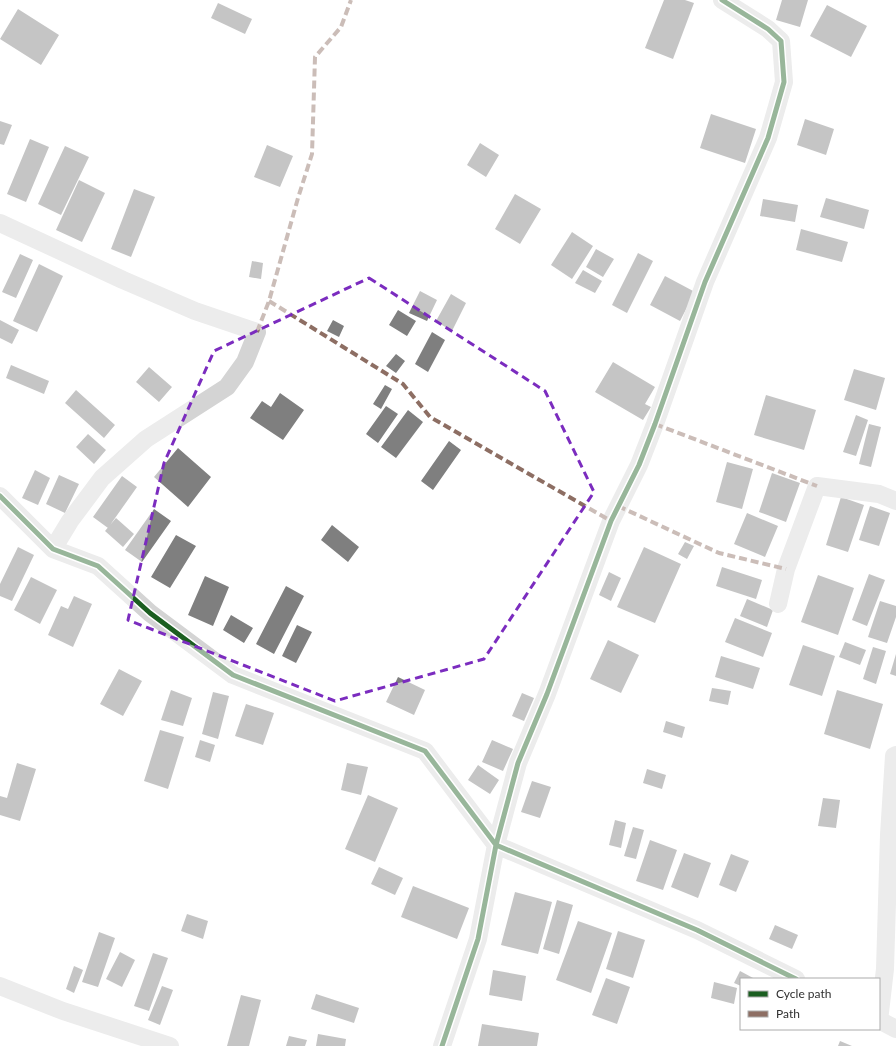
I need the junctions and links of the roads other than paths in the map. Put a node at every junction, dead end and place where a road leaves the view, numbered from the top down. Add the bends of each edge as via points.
1 (722, 0) edge
2 (0, 223) edge
3 (0, 496) edge
4 (896, 501) edge
5 (52, 549) junction
6 (778, 604) dead end
7 (896, 755) edge
8 (496, 845) junction
9 (794, 978) edge
10 (0, 986) edge
11 (880, 1012) edge
12 (880, 1021) edge
13 (896, 1029) edge
14 (170, 1046) edge
15 (442, 1046) edge

1 - 8 street via 768,29 781,41 784,82 768,138 705,282 655,424 639,465 611,521 547,694 518,763
2 - 5 street via 195,311 257,332 245,362 227,387 146,439 102,478
3 - 5 street
4 - 6 street via 878,494 817,486 786,568
5 - 8 street via 98,566 150,613 233,675 425,751
7 - 11 street via 889,835 885,969
8 - 9 street via 697,930
8 - 15 street via 478,939
10 - 14 street via 64,1011
12 - 13 street

